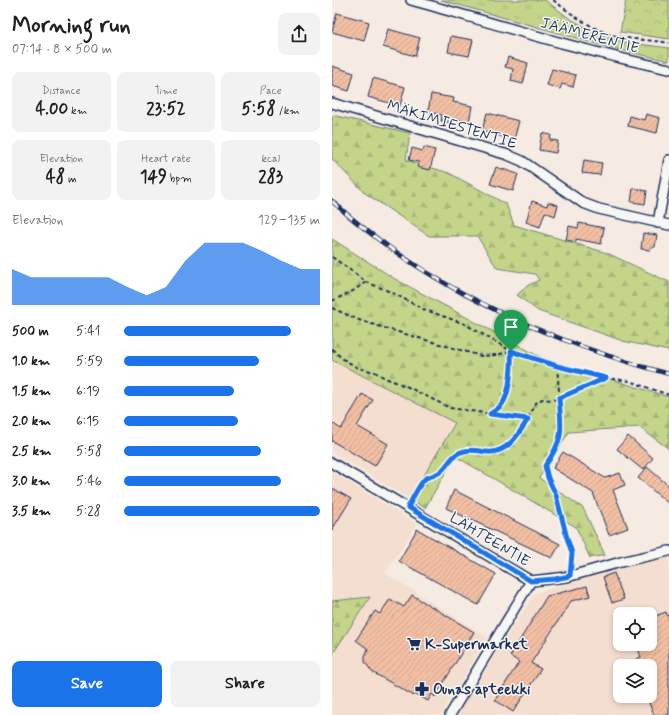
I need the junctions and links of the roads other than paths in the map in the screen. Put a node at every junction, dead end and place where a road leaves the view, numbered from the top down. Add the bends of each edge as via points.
1 (411, 0) edge
2 (669, 69) edge
3 (332, 103) edge
4 (669, 160) edge
5 (658, 223) junction
6 (669, 225) edge
7 (332, 463) edge
8 (669, 551) edge
9 (531, 581) junction
10 (450, 715) edge

1 - 2 street, JÄÄMERENTIE via 558,42
3 - 5 street, MÄKIMIESTENTIE via 508,154 583,203
4 - 5 street
5 - 6 street, MÄKIMIESTENTIE
7 - 9 street, LÄHTEENTIE
8 - 9 street, LÄHTEENTIE via 570,576
9 - 10 street

